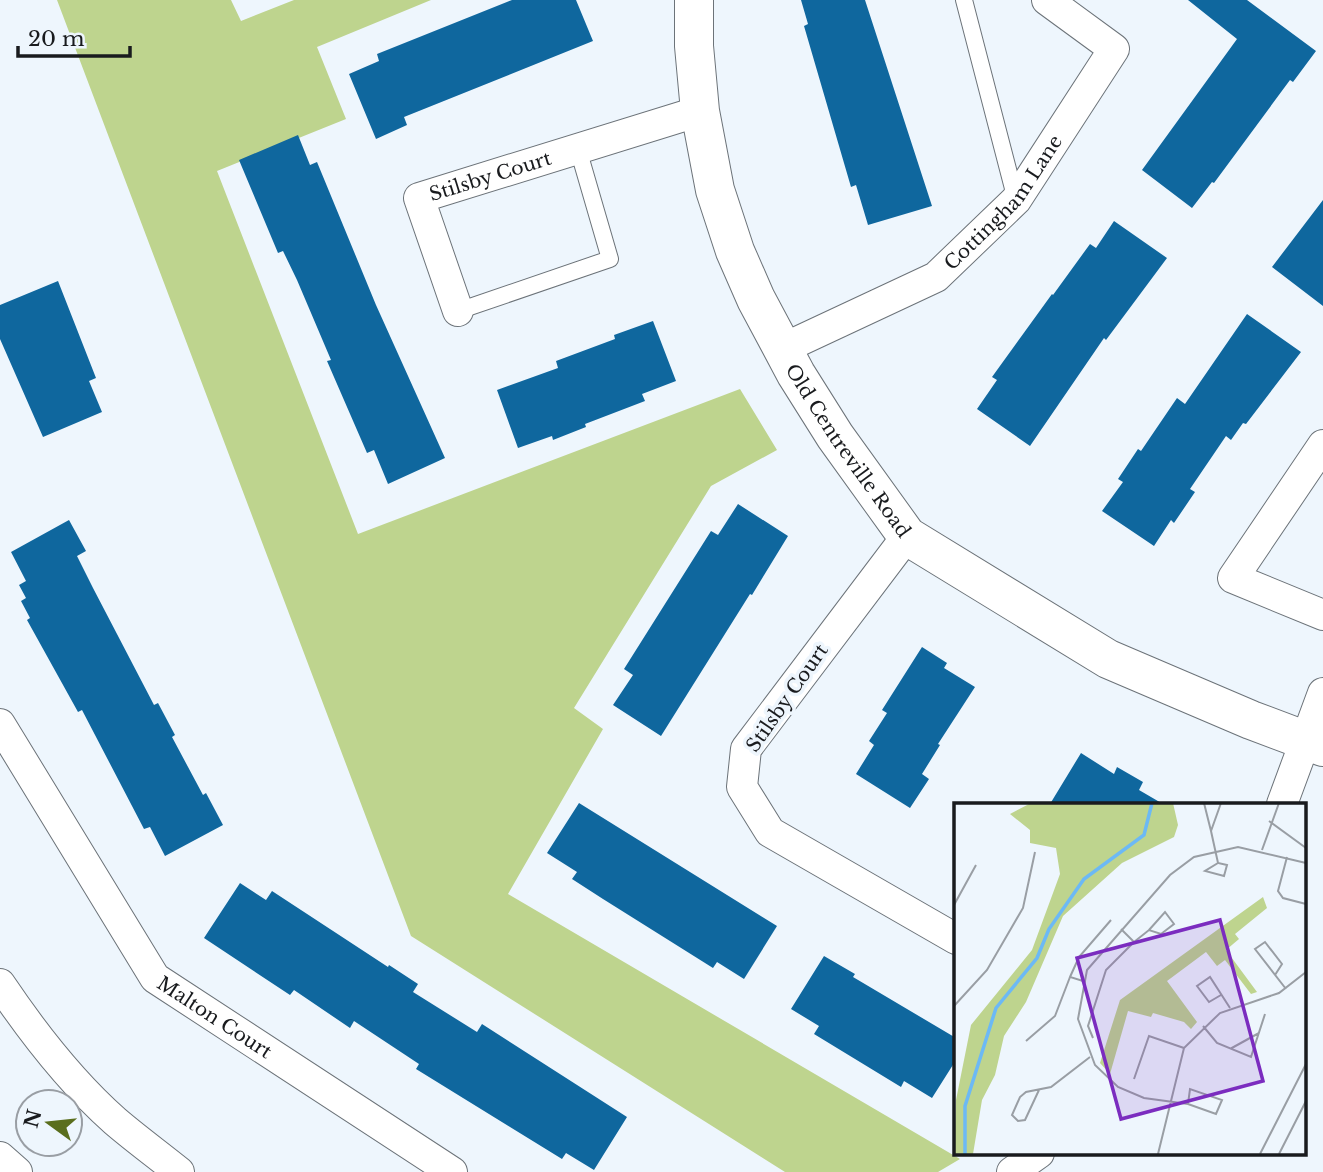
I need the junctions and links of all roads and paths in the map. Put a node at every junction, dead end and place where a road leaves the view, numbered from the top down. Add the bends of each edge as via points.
1 (694, 0) edge
2 (964, 0) edge
3 (1047, 0) edge
4 (700, 111) junction
5 (578, 149) junction
6 (1016, 200) junction
7 (458, 311) joint
8 (782, 349) junction
9 (1323, 445) edge
10 (907, 536) junction
11 (1323, 615) edge
12 (1323, 693) edge
13 (0, 724) edge
14 (1315, 743) edge
15 (1283, 803) edge
16 (954, 938) edge
17 (0, 984) edge
18 (1038, 1154) edge
19 (0, 1157) edge
20 (17, 1172) edge
21 (179, 1172) edge
22 (452, 1172) edge
23 (1012, 1172) edge

1 - 4 street, Old Centreville Road
2 - 6 lane
3 - 6 street, Cottingham Lane via 1114,49
4 - 5 street, Stilsby Court
4 - 8 street, Old Centreville Road via 715,190 735,251
5 - 7 lane, Stilsby Court via 610,259
5 - 7 street, Stilsby Court via 419,198
6 - 8 street, Cottingham Lane via 936,277
8 - 10 street, Old Centreville Road via 835,436
9 - 11 street via 1233,578
10 - 14 street, Old Centreville Road via 1108,659
10 - 16 street, Stilsby Court via 746,749 742,787 770,832
12 - 14 street
13 - 22 street, Malton Court via 155,978
14 - 15 street
17 - 21 street via 81,1087
18 - 23 street
19 - 20 street

